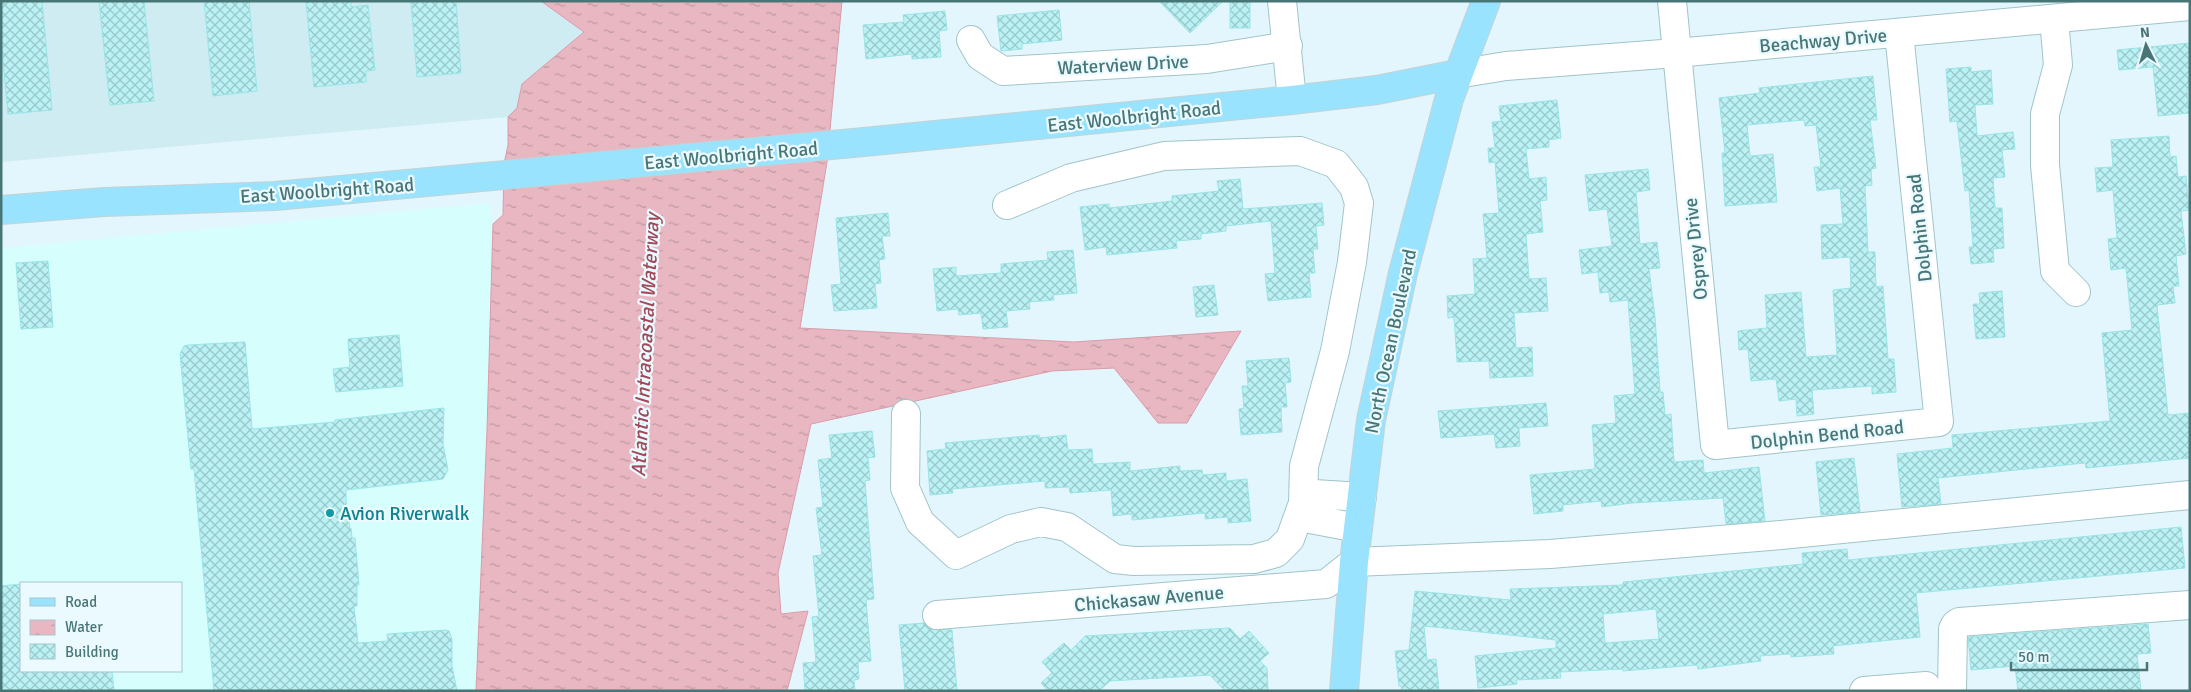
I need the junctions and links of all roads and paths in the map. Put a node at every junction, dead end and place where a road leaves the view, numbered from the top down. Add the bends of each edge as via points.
1 (1282, 1) edge
2 (1486, 1) edge
3 (1672, 1) edge
4 (2150, 5) edge
5 (2190, 6) edge
6 (2054, 18) junction
7 (1899, 33) junction
8 (971, 40) dead end
9 (1288, 46) junction
10 (1676, 53) junction
11 (1457, 74) junction
12 (1292, 100) junction
13 (1007, 205) dead end
14 (1, 210) edge
15 (2076, 292) dead end
16 (906, 414) dead end
17 (1939, 422) joint
18 (1715, 445) joint
19 (2190, 495) edge
20 (1362, 497) junction
21 (1303, 503) junction
22 (1358, 528) junction
23 (1354, 562) junction
24 (2190, 605) edge
25 (937, 615) dead end
26 (1926, 686) dead end
27 (1344, 691) edge
28 (1864, 691) edge
29 (1952, 691) edge

1 - 9 street
2 - 11 main road, North Ocean Boulevard
3 - 10 street, Osprey Drive
4 - 5 street, Beachway Drive
4 - 6 street, Beachway Drive
6 - 7 street, Beachway Drive
6 - 15 street via 2058,64 2045,114 2045,166 2055,271
7 - 10 street, Beachway Drive
7 - 17 street, Dolphin Road
8 - 9 street, Waterview Drive via 980,56 1003,71 1207,59
9 - 12 street
10 - 11 street, Beachway Drive via 1506,66
10 - 18 street, Osprey Drive
11 - 12 main road, East Woolbright Road via 1377,90
11 - 20 main road, North Ocean Boulevard via 1403,273 1371,420
12 - 14 main road, East Woolbright Road via 275,196 104,202
13 - 21 street via 1071,178 1164,156 1300,152 1336,164 1354,187 1359,203 1352,262 1335,351 1304,466
16 - 21 street via 905,488 920,522 956,555 1011,529 1041,522 1067,527 1115,559 1254,559 1276,553 1290,539
17 - 18 street, Dolphin Bend Road
19 - 23 street via 1579,552
20 - 21 street via 1314,494
20 - 22 main road, North Ocean Boulevard
21 - 22 street via 1310,519
22 - 23 main road, North Ocean Boulevard
23 - 25 street, Chickasaw Avenue via 1326,584
23 - 27 main road, North Ocean Boulevard
24 - 29 street via 1960,622 1953,629
26 - 28 street

